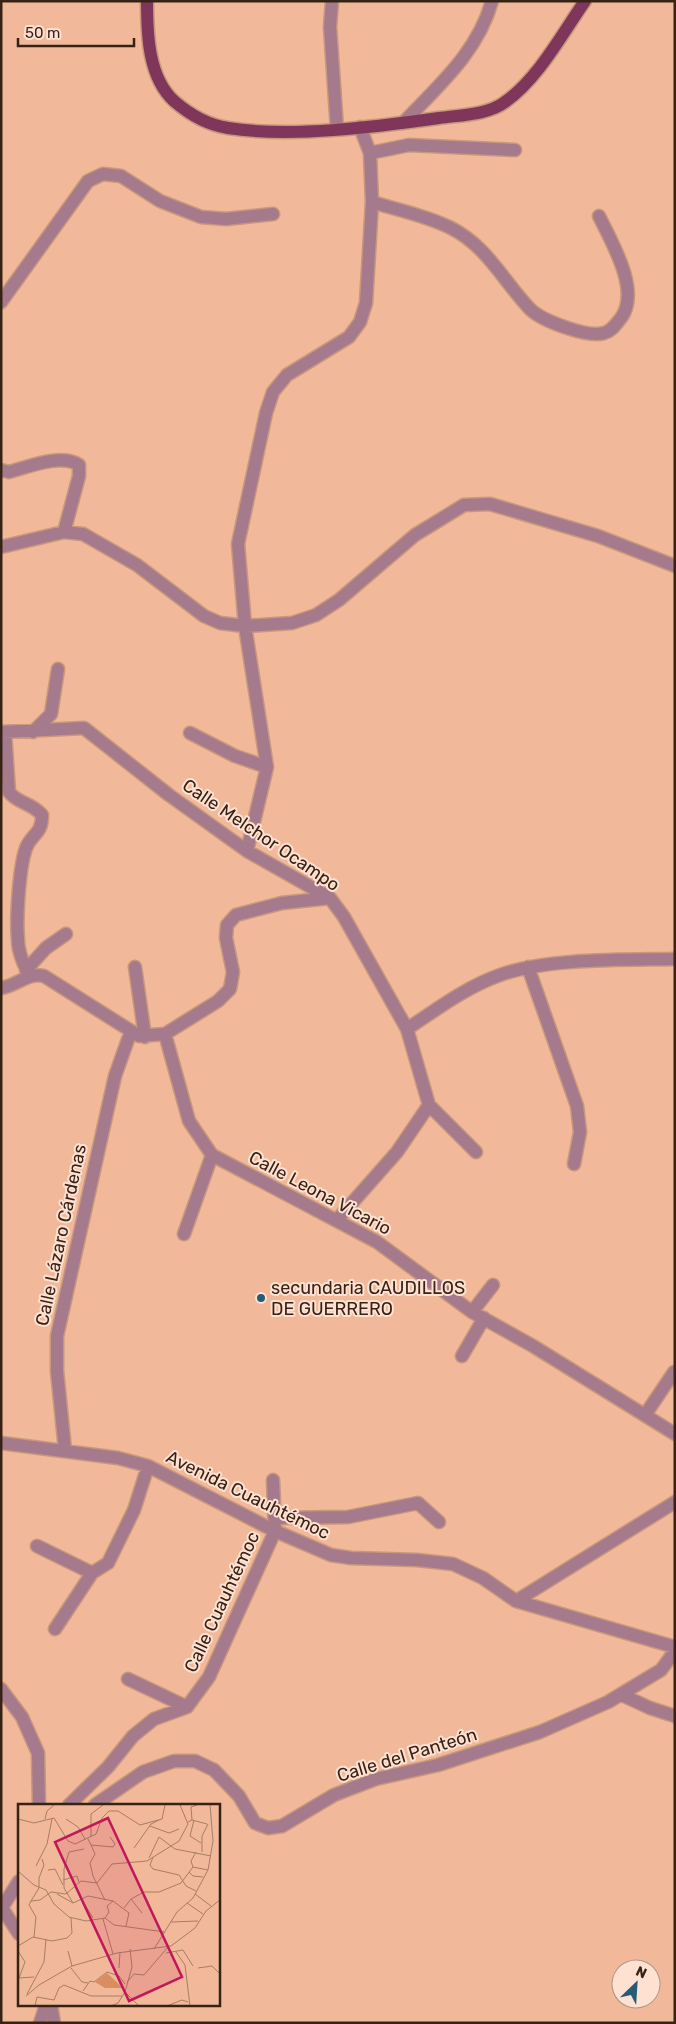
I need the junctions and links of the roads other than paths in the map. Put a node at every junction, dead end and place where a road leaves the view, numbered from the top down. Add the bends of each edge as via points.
1 (147, 1) edge
2 (332, 1) edge
3 (492, 1) edge
4 (585, 1) edge
5 (403, 123) junction
6 (360, 127) junction
7 (337, 129) junction
8 (515, 150) dead end
9 (370, 153) junction
10 (372, 202) junction
11 (274, 214) dead end
12 (599, 216) dead end
13 (1, 302) edge
14 (1, 470) edge
15 (64, 532) junction
16 (1, 547) edge
17 (675, 566) edge
18 (245, 626) junction
19 (58, 669) dead end
20 (3, 732) edge
21 (33, 732) junction
22 (190, 733) dead end
23 (267, 768) junction
24 (247, 850) junction
25 (330, 898) junction
26 (66, 934) dead end
27 (675, 959) edge
28 (135, 967) dead end
29 (528, 967) junction
30 (28, 973) junction
31 (1, 988) edge
32 (408, 1029) junction
33 (130, 1031) junction
34 (165, 1034) junction
35 (145, 1037) junction
36 (429, 1105) junction
37 (476, 1152) dead end
38 (212, 1155) junction
39 (574, 1164) dead end
40 (337, 1220) junction
41 (184, 1234) dead end
42 (493, 1285) dead end
43 (472, 1312) junction
44 (484, 1318) junction
45 (462, 1356) dead end
46 (674, 1372) edge
47 (644, 1415) junction
48 (675, 1434) edge
49 (1, 1443) edge
50 (65, 1450) junction
51 (148, 1466) junction
52 (273, 1480) dead end
53 (675, 1502) edge
54 (439, 1522) dead end
55 (275, 1524) junction
56 (37, 1546) dead end
57 (92, 1573) junction
58 (516, 1601) junction
59 (55, 1630) dead end
60 (675, 1647) edge
61 (675, 1652) edge
62 (128, 1679) dead end
63 (1, 1689) edge
64 (622, 1695) junction
65 (187, 1707) junction
66 (675, 1716) edge
67 (39, 1804) edge
68 (70, 1804) edge
69 (96, 1804) edge
70 (18, 1883) edge
71 (2, 1908) edge
72 (18, 1932) edge
73 (46, 2006) edge
74 (51, 2006) edge
75 (40, 2023) edge
76 (54, 2023) edge

1 - 7 main road via 150,52 159,79 173,100 199,119 226,128 261,131
2 - 7 street via 330,27
3 - 5 street via 466,56
4 - 5 main road via 527,84 504,103 478,113
5 - 6 main road
6 - 7 main road
6 - 9 street
8 - 9 street via 408,145
9 - 10 street
10 - 12 street via 452,228 491,258 531,310 546,322 593,334 604,333 614,327 627,310 628,287 619,256
10 - 18 street via 366,303 360,322 349,337 287,375 273,392 266,413 238,544
11 - 13 street via 201,218 160,201 121,176 103,174 88,181
14 - 15 street via 9,472 59,460 79,465
15 - 16 street
15 - 18 street via 84,534 137,565 204,616 220,623
17 - 18 street via 598,536 490,504 464,505 415,535 339,600 316,615 292,624
18 - 23 street
19 - 21 street via 51,714
20 - 21 street, Calle Melchor Ocampo
20 - 30 street via 9,792 14,798 34,806 42,815 42,826 27,846 23,866 18,941
21 - 24 street, Calle Melchor Ocampo via 84,728 169,795
22 - 23 street
23 - 24 street
24 - 25 street, Calle Melchor Ocampo
25 - 32 street, Calle Melchor Ocampo
25 - 34 street via 282,903 236,915 227,925 226,938 233,972 230,988 218,1001
26 - 30 street via 46,948
27 - 29 street
28 - 35 street
29 - 32 street via 500,975 464,992
29 - 39 street via 577,1106 580,1132
30 - 31 street via 8,987
30 - 33 street via 44,976
32 - 36 street, Calle Melchor Ocampo
33 - 35 street
33 - 50 street, Calle Lázaro Cárdenas via 113,1085 57,1336
34 - 35 street
34 - 38 street, Calle Leona Vicario via 189,1121
36 - 37 street
36 - 40 street via 396,1152
38 - 40 street, Calle Leona Vicario
38 - 41 street
40 - 43 street, Calle Leona Vicario via 377,1242
42 - 43 street
43 - 44 street, Calle Leona Vicario
44 - 45 street
44 - 47 street, Calle Leona Vicario
46 - 47 street
47 - 48 street, Calle Leona Vicario
49 - 50 street, Avenida Cuauhtémoc
50 - 51 street, Avenida Cuauhtémoc
51 - 55 street, Avenida Cuauhtémoc
51 - 57 street via 134,1510 108,1562
52 - 55 street
53 - 58 street
54 - 55 street via 418,1503 348,1517
55 - 58 street, Avenida Cuauhtémoc via 331,1555 453,1564 483,1578
55 - 65 street, Calle Cuauhtémoc via 209,1677
56 - 57 street
57 - 59 street
58 - 60 street, Avenida Cuauhtémoc
61 - 64 street via 661,1670
62 - 65 street
63 - 67 street via 22,1717 38,1753
64 - 66 street
64 - 69 street, Calle del Panteón via 540,1732 438,1765 376,1779 334,1795 282,1826 268,1828 255,1823 239,1796 214,1770 195,1761 174,1761 143,1772
65 - 68 street via 154,1718
70 - 71 street
71 - 72 street
73 - 75 street
74 - 76 street

